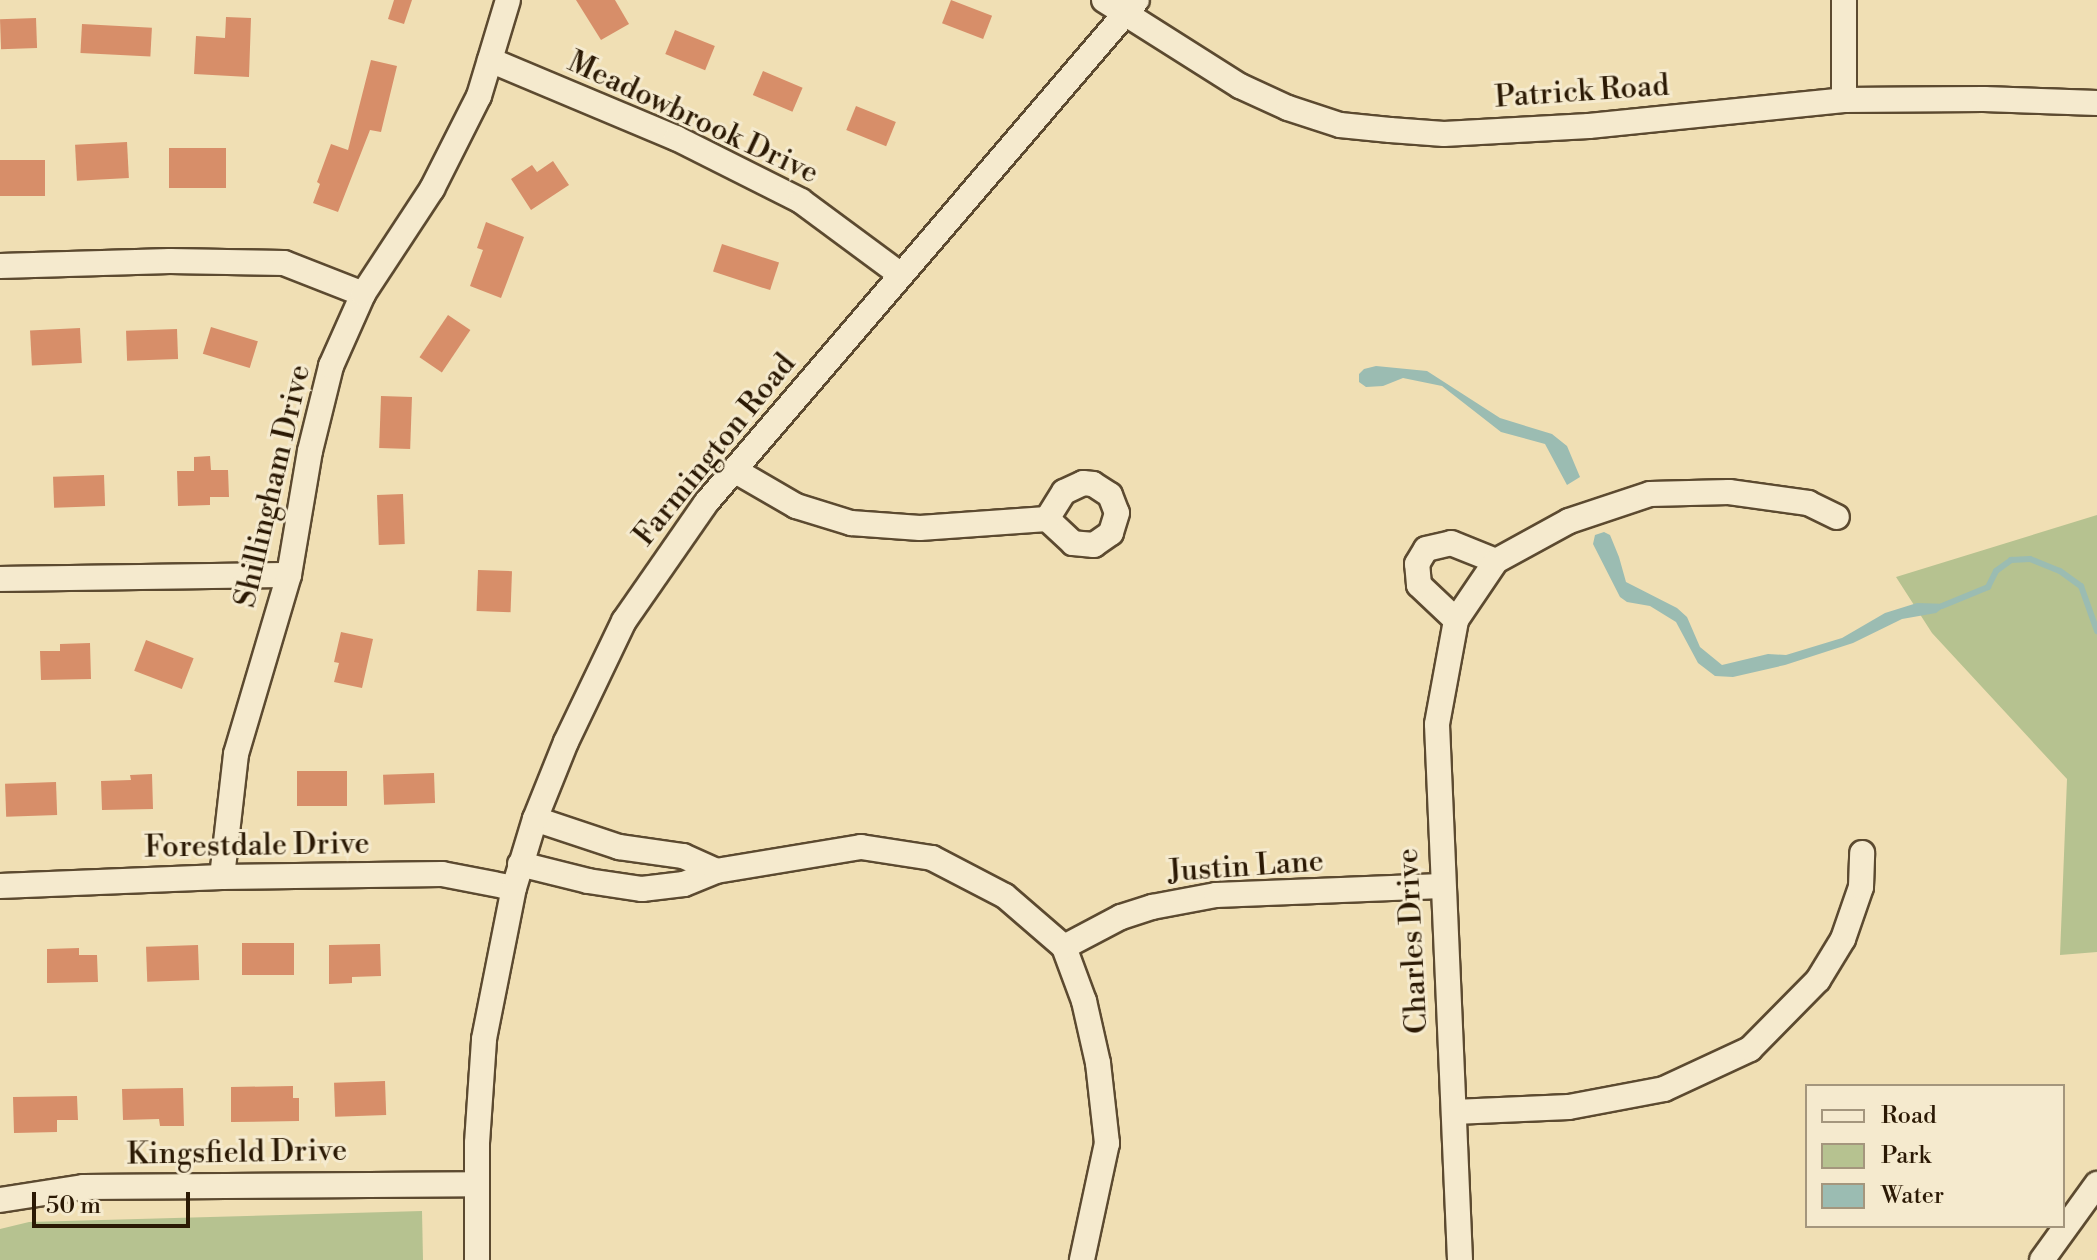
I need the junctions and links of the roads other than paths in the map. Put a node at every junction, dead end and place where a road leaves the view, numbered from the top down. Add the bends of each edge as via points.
1 (508, 0) edge
2 (1104, 0) edge
3 (1844, 0) edge
4 (1130, 8) edge
5 (490, 60) junction
6 (1844, 100) junction
7 (2097, 103) edge
8 (0, 266) edge
9 (901, 275) junction
10 (363, 294) junction
11 (734, 470) junction
12 (1837, 517) dead end
13 (1047, 519) dead end
14 (1496, 561) junction
15 (289, 575) junction
16 (0, 579) edge
17 (1456, 620) junction
18 (535, 819) junction
19 (1862, 853) dead end
20 (520, 864) junction
21 (716, 871) junction
22 (222, 877) junction
23 (0, 886) edge
24 (1442, 886) junction
25 (514, 888) junction
26 (1064, 947) junction
27 (1454, 1112) junction
28 (476, 1184) junction
29 (2097, 1184) edge
30 (0, 1200) edge
31 (477, 1260) edge
32 (1082, 1260) edge
33 (1460, 1260) edge
34 (2042, 1260) edge

1 - 5 street, Shillingham Drive
2 - 4 street, Patrick Road
3 - 6 street
4 - 6 street, Patrick Road via 1240,86 1340,125 1458,133 1589,126
4 - 9 street, Farmington Road
5 - 9 street, Meadowbrook Drive via 676,138 801,201
5 - 10 street, Shillingham Drive via 479,96 432,189
6 - 7 street, Patrick Road
8 - 10 street via 284,263
9 - 11 street, Farmington Road
10 - 15 street, Shillingham Drive via 331,366
11 - 13 street via 796,506 851,523 920,528
11 - 18 street, Farmington Road via 624,621
12 - 14 street, Charles Drive via 1808,503 1729,492 1650,494 1569,521
14 - 17 street, Charles Drive
14 - 17 street via 1465,545 1426,549 1417,564 1419,585
15 - 16 street
15 - 22 street, Shillingham Drive via 236,754
17 - 24 street, Charles Drive via 1437,724
18 - 20 street, Farmington Road
18 - 21 street via 619,847 683,856
19 - 27 street via 1861,887 1843,939 1818,980 1750,1049 1664,1089 1569,1107
20 - 21 street via 642,889 684,884
20 - 25 street, Farmington Road
21 - 26 street via 861,847 932,858 1005,896
22 - 23 street, Forestdale Drive
22 - 25 street, Forestdale Drive via 442,874
24 - 26 street, Justin Lane via 1216,895 1121,917
24 - 27 street, Charles Drive
25 - 28 street, Farmington Road via 484,1039
26 - 32 street via 1088,1017 1107,1143
27 - 33 street, Charles Drive
28 - 30 street, Kingsfield Drive via 83,1187
28 - 31 street, Farmington Road
29 - 34 street

